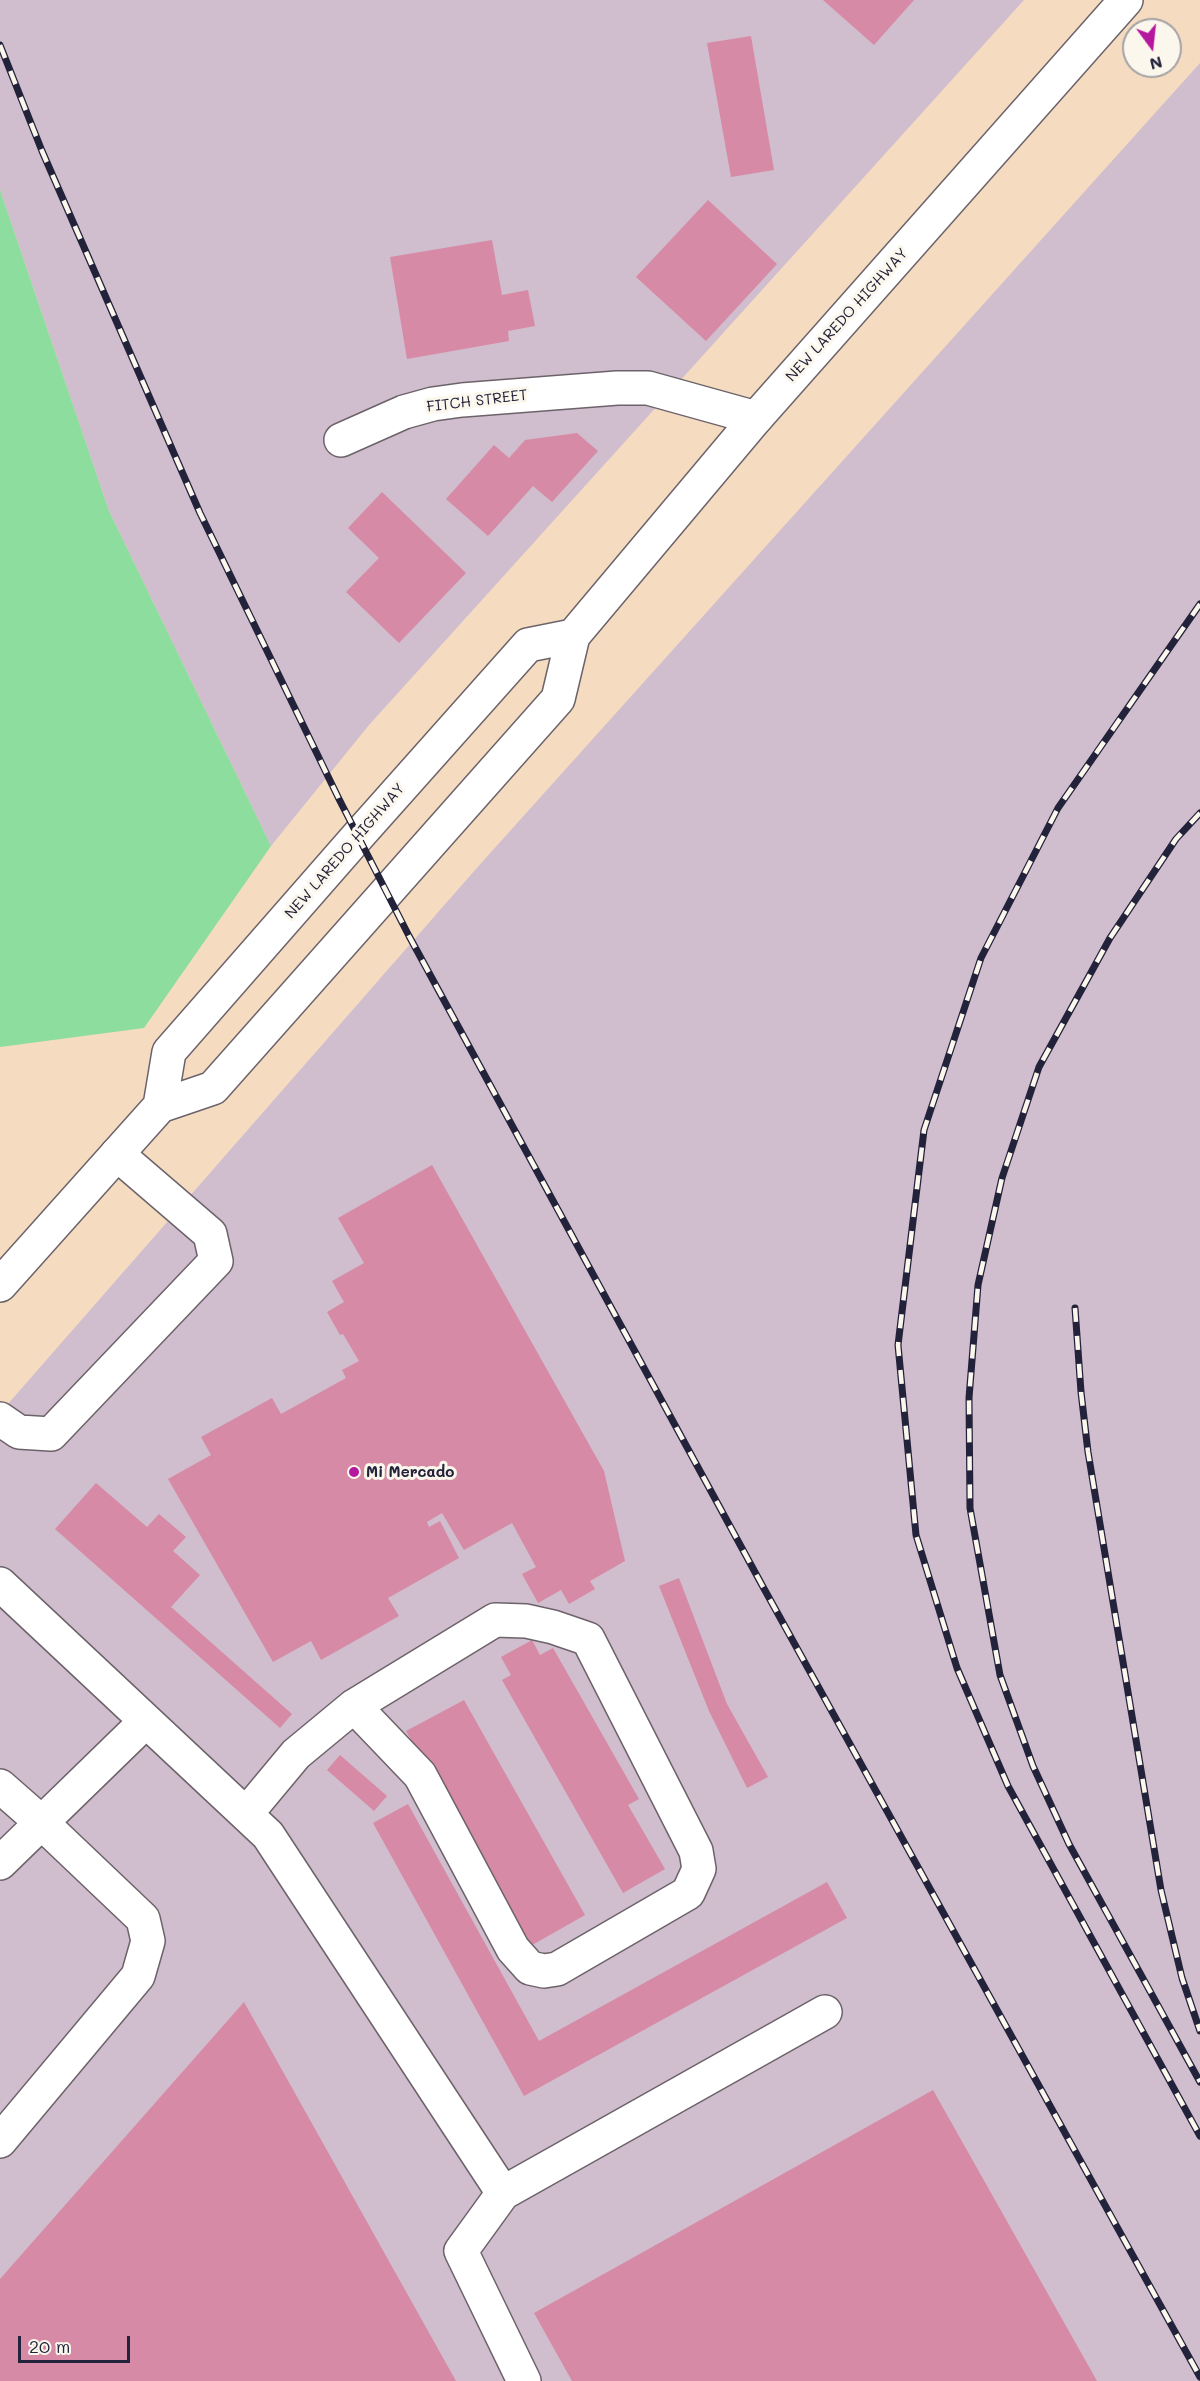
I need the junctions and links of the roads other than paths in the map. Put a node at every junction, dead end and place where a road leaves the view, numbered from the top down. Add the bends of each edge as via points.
1 (1126, 0) edge
2 (756, 418) junction
3 (340, 440) dead end
4 (573, 636) junction
5 (160, 1106) junction
6 (117, 1154) junction
7 (0, 1285) edge
8 (0, 1419) edge
9 (0, 1584) edge
10 (354, 1706) junction
11 (146, 1721) junction
12 (0, 1786) edge
13 (41, 1822) junction
14 (257, 1825) junction
15 (0, 1863) edge
16 (825, 2012) dead end
17 (0, 2141) edge
18 (503, 2193) junction
19 (525, 2381) edge

1 - 2 main road, NEW LAREDO HIGHWAY
2 - 3 main road, FITCH STREET via 648,388 617,388 433,404 404,412
2 - 4 main road, NEW LAREDO HIGHWAY
4 - 5 main road, NEW LAREDO HIGHWAY via 558,699 213,1088
4 - 5 main road, NEW LAREDO HIGHWAY via 528,645 350,844 169,1052
5 - 6 main road, NEW LAREDO HIGHWAY
6 - 7 main road, NEW LAREDO HIGHWAY
6 - 8 main road via 210,1234 216,1261 51,1434 19,1432
9 - 11 main road
10 - 10 main road via 495,1620 553,1627 588,1639 696,1851 699,1869 688,1893 557,1969 530,1968 513,1949 420,1775
10 - 14 main road via 296,1754
11 - 13 main road
11 - 14 main road
12 - 13 main road
13 - 15 main road
13 - 17 main road via 142,1919 148,1941 138,1976
14 - 18 main road
16 - 18 main road
18 - 19 main road via 461,2251

